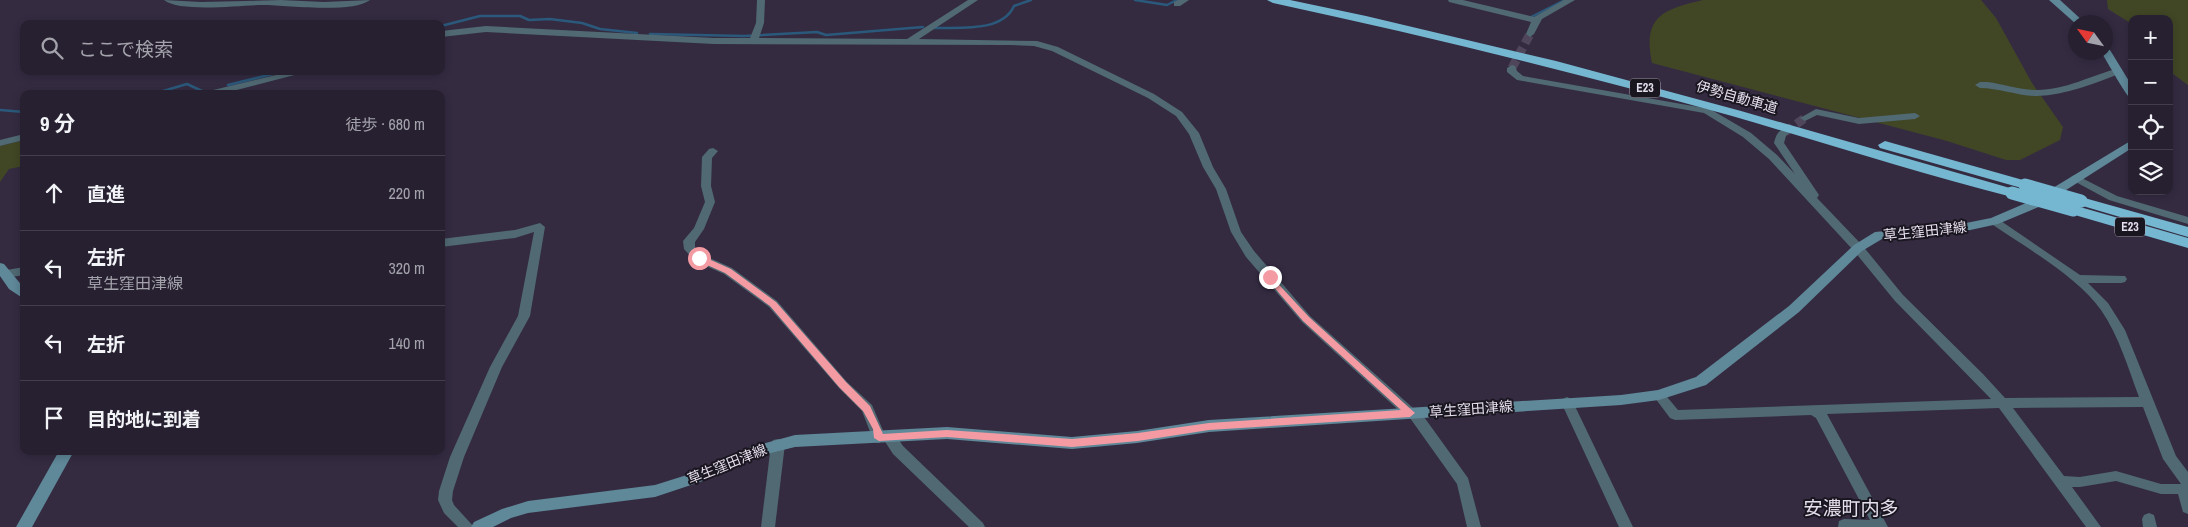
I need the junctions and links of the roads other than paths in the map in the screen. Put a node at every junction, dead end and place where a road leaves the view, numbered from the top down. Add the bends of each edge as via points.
1 (168, 0) edge
2 (366, 0) edge
3 (761, 0) edge
4 (974, 0) edge
5 (1273, 0) edge
6 (1315, 0) edge
7 (1452, 0) edge
8 (1571, 0) edge
9 (2054, 0) edge
10 (2071, 15) edge
11 (1536, 20) junction
12 (445, 34) edge
13 (1530, 34) tunnel mouth
14 (755, 37) junction
15 (910, 41) junction
16 (2111, 60) edge
17 (1512, 68) dead end
18 (2119, 72) junction
19 (289, 75) edge
20 (1980, 85) dead end
21 (2128, 89) edge
22 (225, 90) edge
23 (1915, 116) dead end
24 (1805, 118) tunnel mouth
25 (1785, 132) dead end
26 (20, 138) edge
27 (0, 143) edge
28 (2128, 146) edge
29 (713, 152) dead end
30 (2076, 178) junction
31 (1816, 202) junction
32 (2077, 206) junction
33 (1994, 221) junction
34 (2188, 221) edge
35 (2188, 232) edge
36 (445, 243) edge
37 (2188, 243) edge
38 (1858, 248) junction
39 (2, 270) edge
40 (20, 271) edge
41 (2078, 279) junction
42 (2121, 279) dead end
43 (20, 290) edge
44 (1659, 395) junction
45 (1567, 402) junction
46 (2147, 402) junction
47 (2002, 403) junction
48 (1814, 410) junction
49 (1412, 413) junction
50 (884, 438) junction
51 (778, 444) junction
52 (65, 455) edge
53 (2060, 481) junction
54 (2186, 486) edge
55 (2188, 508) edge
56 (1844, 525) dead end
57 (1881, 526) edge
58 (24, 527) edge
59 (467, 527) edge
60 (479, 527) edge
61 (768, 527) edge
62 (978, 527) edge
63 (1474, 527) edge
64 (1626, 527) edge
65 (2094, 527) edge

1 - 2 street via 190,5 255,2 326,6
3 - 14 street via 760,24
4 - 15 street
5 - 32 highway, 伊勢自動車道 / E23, bridge via 1571,68 2012,193
6 - 32 highway, 伊勢自動車道 / E23, bridge via 1463,32 1589,64 2025,185
7 - 11 street
8 - 11 street
9 - 10 main road
11 - 13 street
12 - 14 street via 486,30
14 - 15 street
15 - 49 street via 1019,42 1045,46 1174,110 1194,133 1221,189 1236,232 1250,254 1306,319
16 - 18 main road
17 - 31 street via 1520,78 1712,113 1760,145
18 - 20 street via 2050,92
18 - 21 main road
19 - 22 street
23 - 24 street via 1858,121 1816,112
25 - 31 street via 1780,135 1779,143 1810,186
26 - 27 street
28 - 30 main road, 草生窪田津線
29 - 50 street via 707,157 706,186 710,202 699,229 689,241 690,249 699,258 728,271 773,304 842,385 867,408
30 - 33 main road, 草生窪田津線 via 2037,203
30 - 34 street via 2113,198
31 - 38 street
32 - 35 highway, 伊勢自動車道 / E23
32 - 37 highway, 伊勢自動車道 / E23
33 - 38 main road, 草生窪田津線 via 1961,228 1879,235
33 - 41 street
36 - 59 street via 515,234 540,227 524,316 496,367 457,457 446,491 449,509
38 - 44 main road, 草生窪田津線 via 1794,309 1701,381
38 - 47 street via 1899,298
39 - 40 street
39 - 43 main road
41 - 42 street
41 - 46 street via 2104,306 2119,330
44 - 45 main road, 草生窪田津線
44 - 48 street via 1675,416
45 - 49 main road, 草生窪田津線
45 - 64 street
46 - 47 street
46 - 54 street via 2170,459
47 - 48 street
47 - 53 street
48 - 57 street via 1821,415
49 - 50 main road, 草生窪田津線 via 1209,426 1072,443 947,433
49 - 63 street via 1462,482
50 - 51 main road, 草生窪田津線 via 826,438
50 - 62 street
51 - 60 main road, 草生窪田津線 via 665,488 528,507
51 - 61 street
52 - 58 main road
53 - 54 street via 2080,482 2116,476 2161,489
53 - 65 street
54 - 55 street
56 - 57 street

